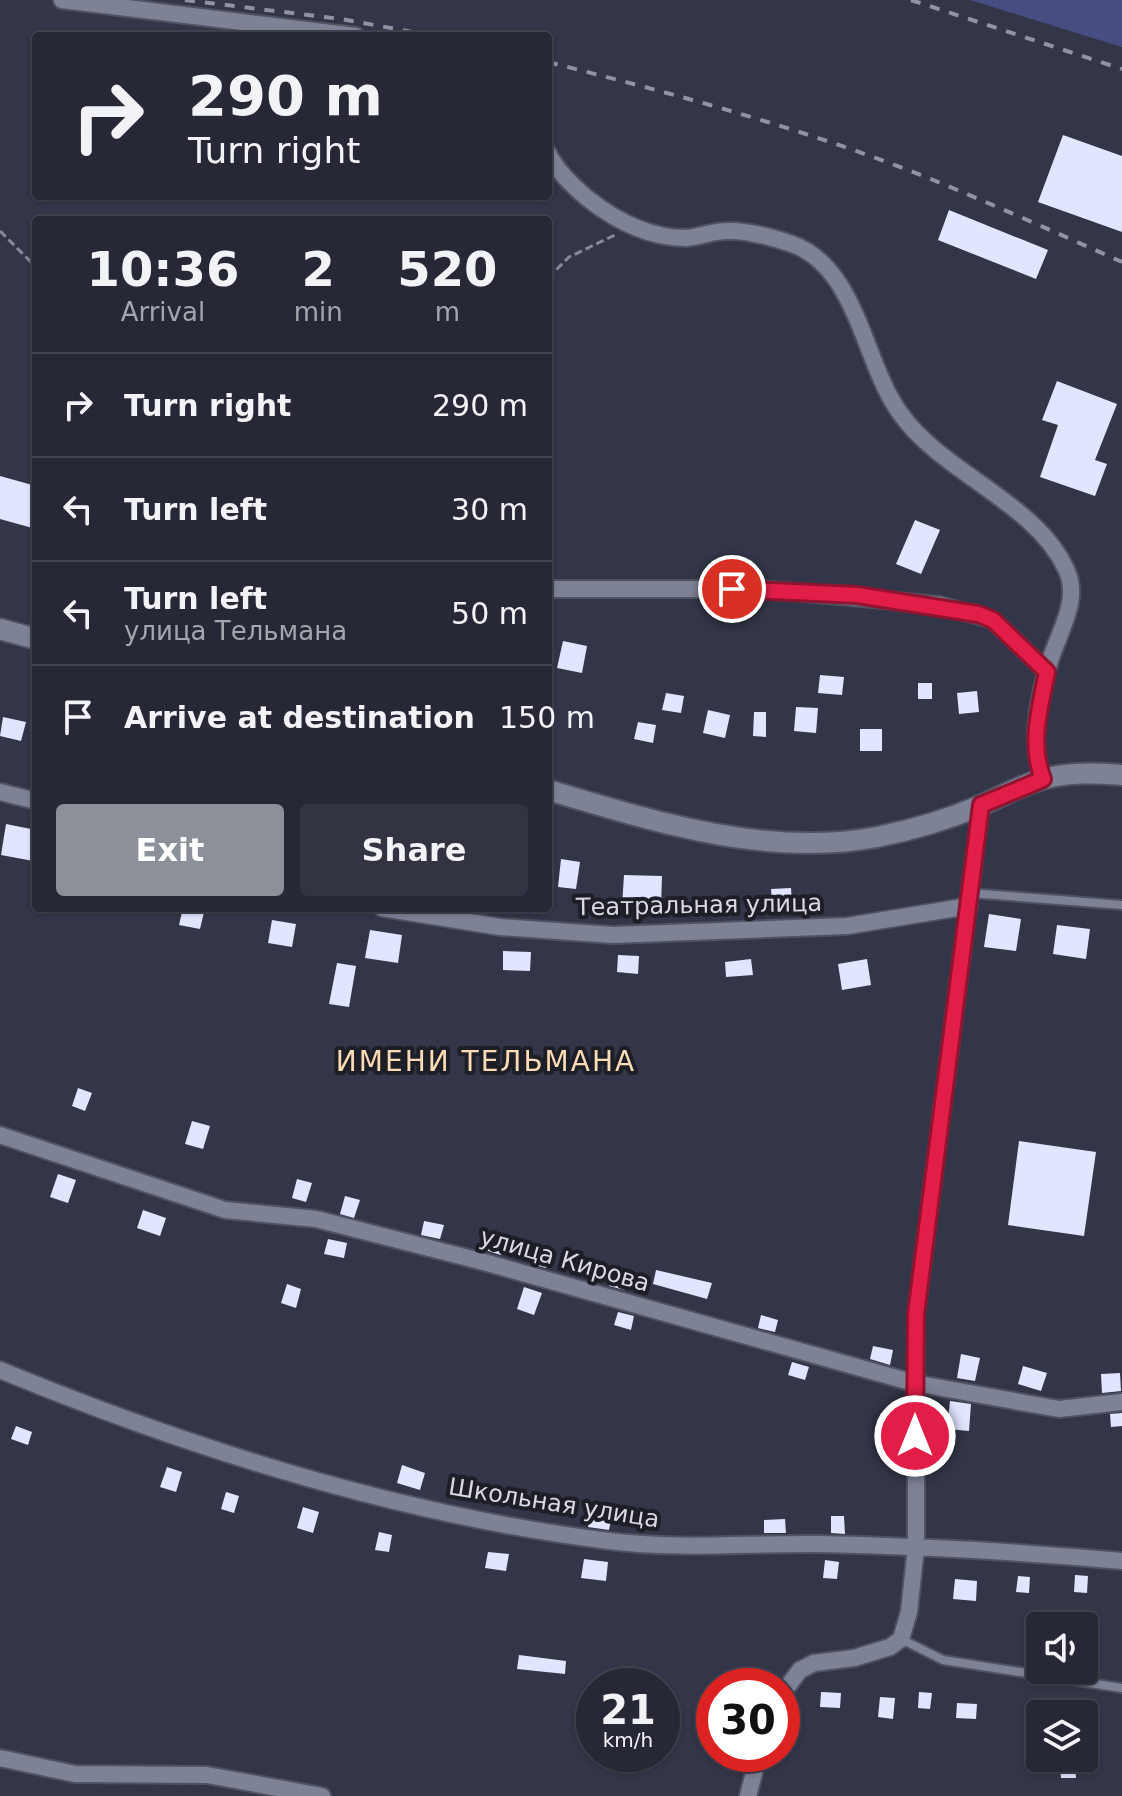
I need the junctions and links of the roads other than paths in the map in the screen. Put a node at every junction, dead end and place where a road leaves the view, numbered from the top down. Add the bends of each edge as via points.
1 (62, 0) edge
2 (323, 32) edge
3 (552, 158) edge
4 (552, 589) edge
5 (0, 629) edge
6 (32, 638) edge
7 (1047, 672) junction
8 (1122, 775) edge
9 (1043, 779) junction
10 (552, 791) edge
11 (0, 792) edge
12 (32, 800) edge
13 (981, 805) junction
14 (969, 900) junction
15 (1122, 905) edge
16 (407, 912) edge
17 (0, 1135) edge
18 (0, 1370) edge
19 (914, 1383) junction
20 (1122, 1402) edge
21 (916, 1547) junction
22 (1122, 1561) edge
23 (901, 1639) junction
24 (800, 1670) edge
25 (1122, 1688) edge
26 (0, 1758) edge
27 (754, 1772) edge
28 (322, 1796) edge
29 (748, 1796) edge

1 - 2 street
3 - 7 street via 575,188 628,225 671,237 729,230 763,237 794,245 828,270 846,297 900,414 930,445 1031,525 1066,569 1072,599
4 - 7 street via 760,589 940,605 993,620
5 - 6 street
7 - 9 street via 1035,735
8 - 9 street
9 - 13 street
10 - 13 street via 641,818 786,842 834,843 878,836
11 - 12 street
13 - 14 street
14 - 15 lane
14 - 16 street, Театральная улица via 847,926 613,935 500,927
14 - 19 street via 916,1314
17 - 19 street, улица Кирова via 225,1210 316,1219
18 - 21 street, Школьная улица via 307,1481 529,1528 661,1545
19 - 20 street, улица Кирова via 1059,1409
19 - 21 street
21 - 22 street, Школьная улица
21 - 23 street
23 - 24 street via 890,1647
23 - 25 lane via 943,1660
26 - 28 street via 75,1774 207,1775
27 - 29 street

